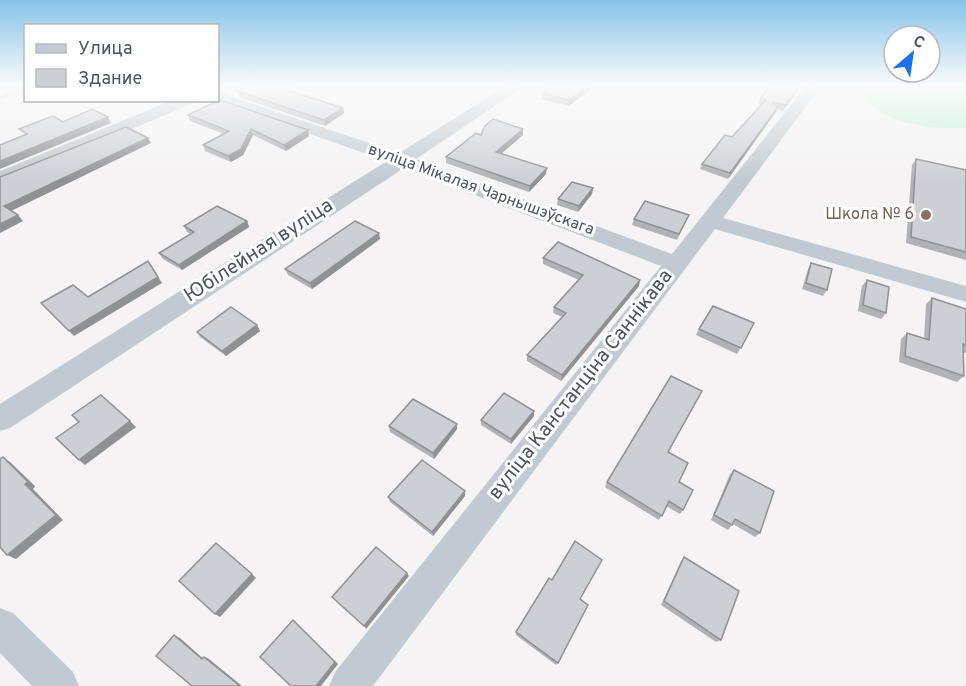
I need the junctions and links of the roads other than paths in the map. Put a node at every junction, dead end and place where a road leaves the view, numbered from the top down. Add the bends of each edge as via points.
1 (147, 117) edge
2 (276, 117) edge
3 (469, 117) edge
4 (790, 117) edge
5 (401, 160) junction
6 (0, 178) edge
7 (709, 221) junction
8 (675, 263) junction
9 (966, 294) edge
10 (0, 419) edge
11 (0, 626) edge
12 (59, 686) edge
13 (349, 686) edge

1 - 6 street
2 - 5 street, вуліца Мікалая Чарнышэўскага
3 - 5 street, Юбілейная вуліца
4 - 7 street, вуліца Канстанціна Саннікава
5 - 8 street, вуліца Мікалая Чарнышэўскага
5 - 10 street, Юбілейная вуліца
7 - 8 street, вуліца Канстанціна Саннікава
7 - 9 street
8 - 13 street, вуліца Канстанціна Саннікава
11 - 12 street

